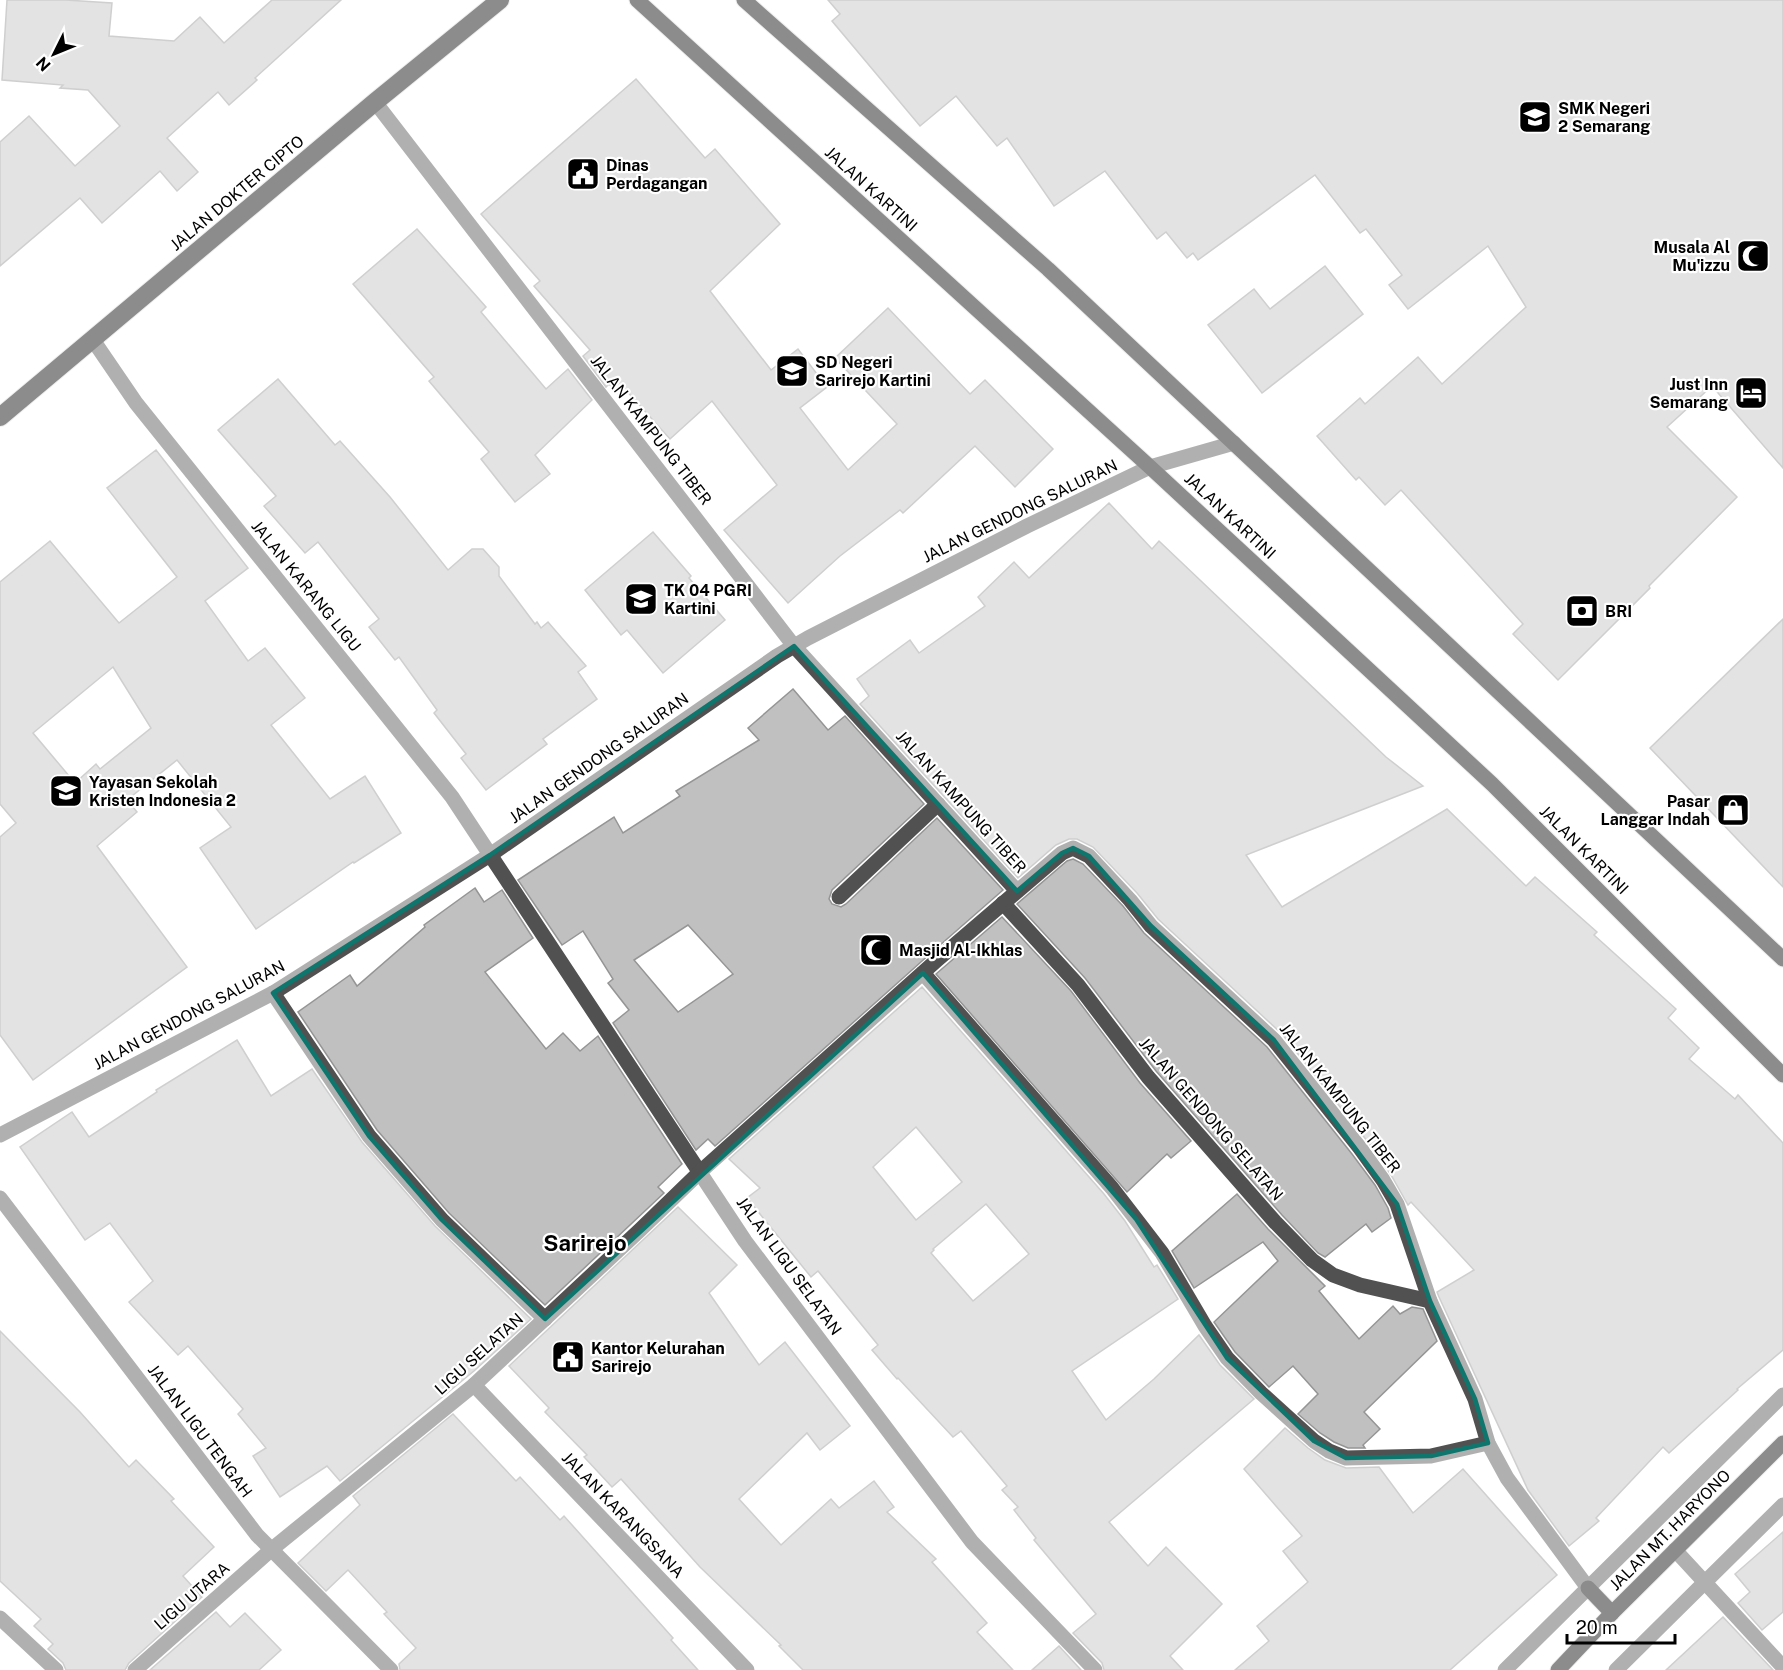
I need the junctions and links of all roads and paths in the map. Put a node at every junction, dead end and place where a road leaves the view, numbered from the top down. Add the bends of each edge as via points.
1 (501, 0) edge
2 (637, 0) edge
3 (744, 0) edge
4 (375, 102) junction
5 (93, 340) junction
6 (0, 417) edge
7 (1234, 443) junction
8 (1150, 467) junction
9 (795, 646) junction
10 (938, 804) junction
11 (490, 855) junction
12 (1017, 891) junction
13 (839, 897) dead end
14 (1003, 903) junction
15 (1783, 959) edge
16 (923, 973) junction
17 (273, 993) junction
18 (1783, 1075) edge
19 (0, 1135) edge
20 (700, 1172) junction
21 (0, 1198) edge
22 (1430, 1301) junction
23 (545, 1319) junction
24 (474, 1385) junction
25 (1783, 1395) edge
26 (1488, 1443) junction
27 (1783, 1443) edge
28 (1783, 1505) edge
29 (272, 1550) junction
30 (1675, 1550) junction
31 (1703, 1582) junction
32 (1588, 1588) junction
33 (1612, 1614) junction
34 (0, 1618) edge
35 (1783, 1667) edge
36 (56, 1670) edge
37 (135, 1670) edge
38 (391, 1670) edge
39 (747, 1670) edge
40 (1095, 1670) edge
41 (1505, 1670) edge
42 (1558, 1670) edge
43 (1616, 1670) edge

1 - 4 highway, JALAN DOKTER CIPTO
2 - 8 main road, JALAN KARTINI
3 - 7 main road via 1048,268
4 - 5 highway, JALAN DOKTER CIPTO
4 - 9 street, JALAN KAMPUNG TIBER
5 - 6 highway, JALAN DOKTER CIPTO
5 - 11 street, JALAN KARANG LIGU via 136,403 452,797
7 - 8 street, JALAN GENDONG SALURAN
7 - 15 main road
8 - 9 street, JALAN GENDONG SALURAN
8 - 18 main road, JALAN KARTINI via 1492,784
9 - 10 street, JALAN KAMPUNG TIBER
9 - 11 street, JALAN GENDONG SALURAN
10 - 12 street, JALAN KAMPUNG TIBER
10 - 13 street
11 - 17 street, JALAN GENDONG SALURAN
11 - 20 street, JALAN LIGU SELATAN
12 - 14 street
12 - 22 street, JALAN KAMPUNG TIBER via 1062,853 1073,848 1089,856 1152,926 1274,1040 1360,1148 1397,1204
14 - 16 street
14 - 22 street, JALAN GENDONG SELATAN via 1078,985 1148,1077 1312,1260 1334,1275 1360,1285
16 - 20 street, LIGU SELATAN
16 - 26 street via 1112,1188 1162,1253 1227,1358 1314,1441 1347,1458 1431,1456
17 - 19 street, JALAN GENDONG SALURAN
17 - 23 street via 369,1136 442,1220
20 - 23 street, LIGU SELATAN
20 - 40 street, JALAN LIGU SELATAN via 746,1241 972,1542
21 - 29 street, JALAN LIGU TENGAH
22 - 26 street, JALAN KAMPUNG TIBER via 1475,1399
23 - 24 street, LIGU SELATAN
24 - 29 street, LIGU SELATAN
24 - 39 street, JALAN KARANGSANA
25 - 32 street
26 - 32 street, JALAN KAMPUNG TIBER via 1506,1478
27 - 30 main road, JALAN MT. HARYONO
28 - 31 street
29 - 37 street, LIGU UTARA
29 - 38 street, JALAN LIGU TENGAH
30 - 31 street
30 - 33 main road, JALAN MT. HARYONO
31 - 35 street
31 - 43 street
32 - 33 main road
32 - 41 street
33 - 42 main road, JALAN MT. HARYONO
34 - 36 street

